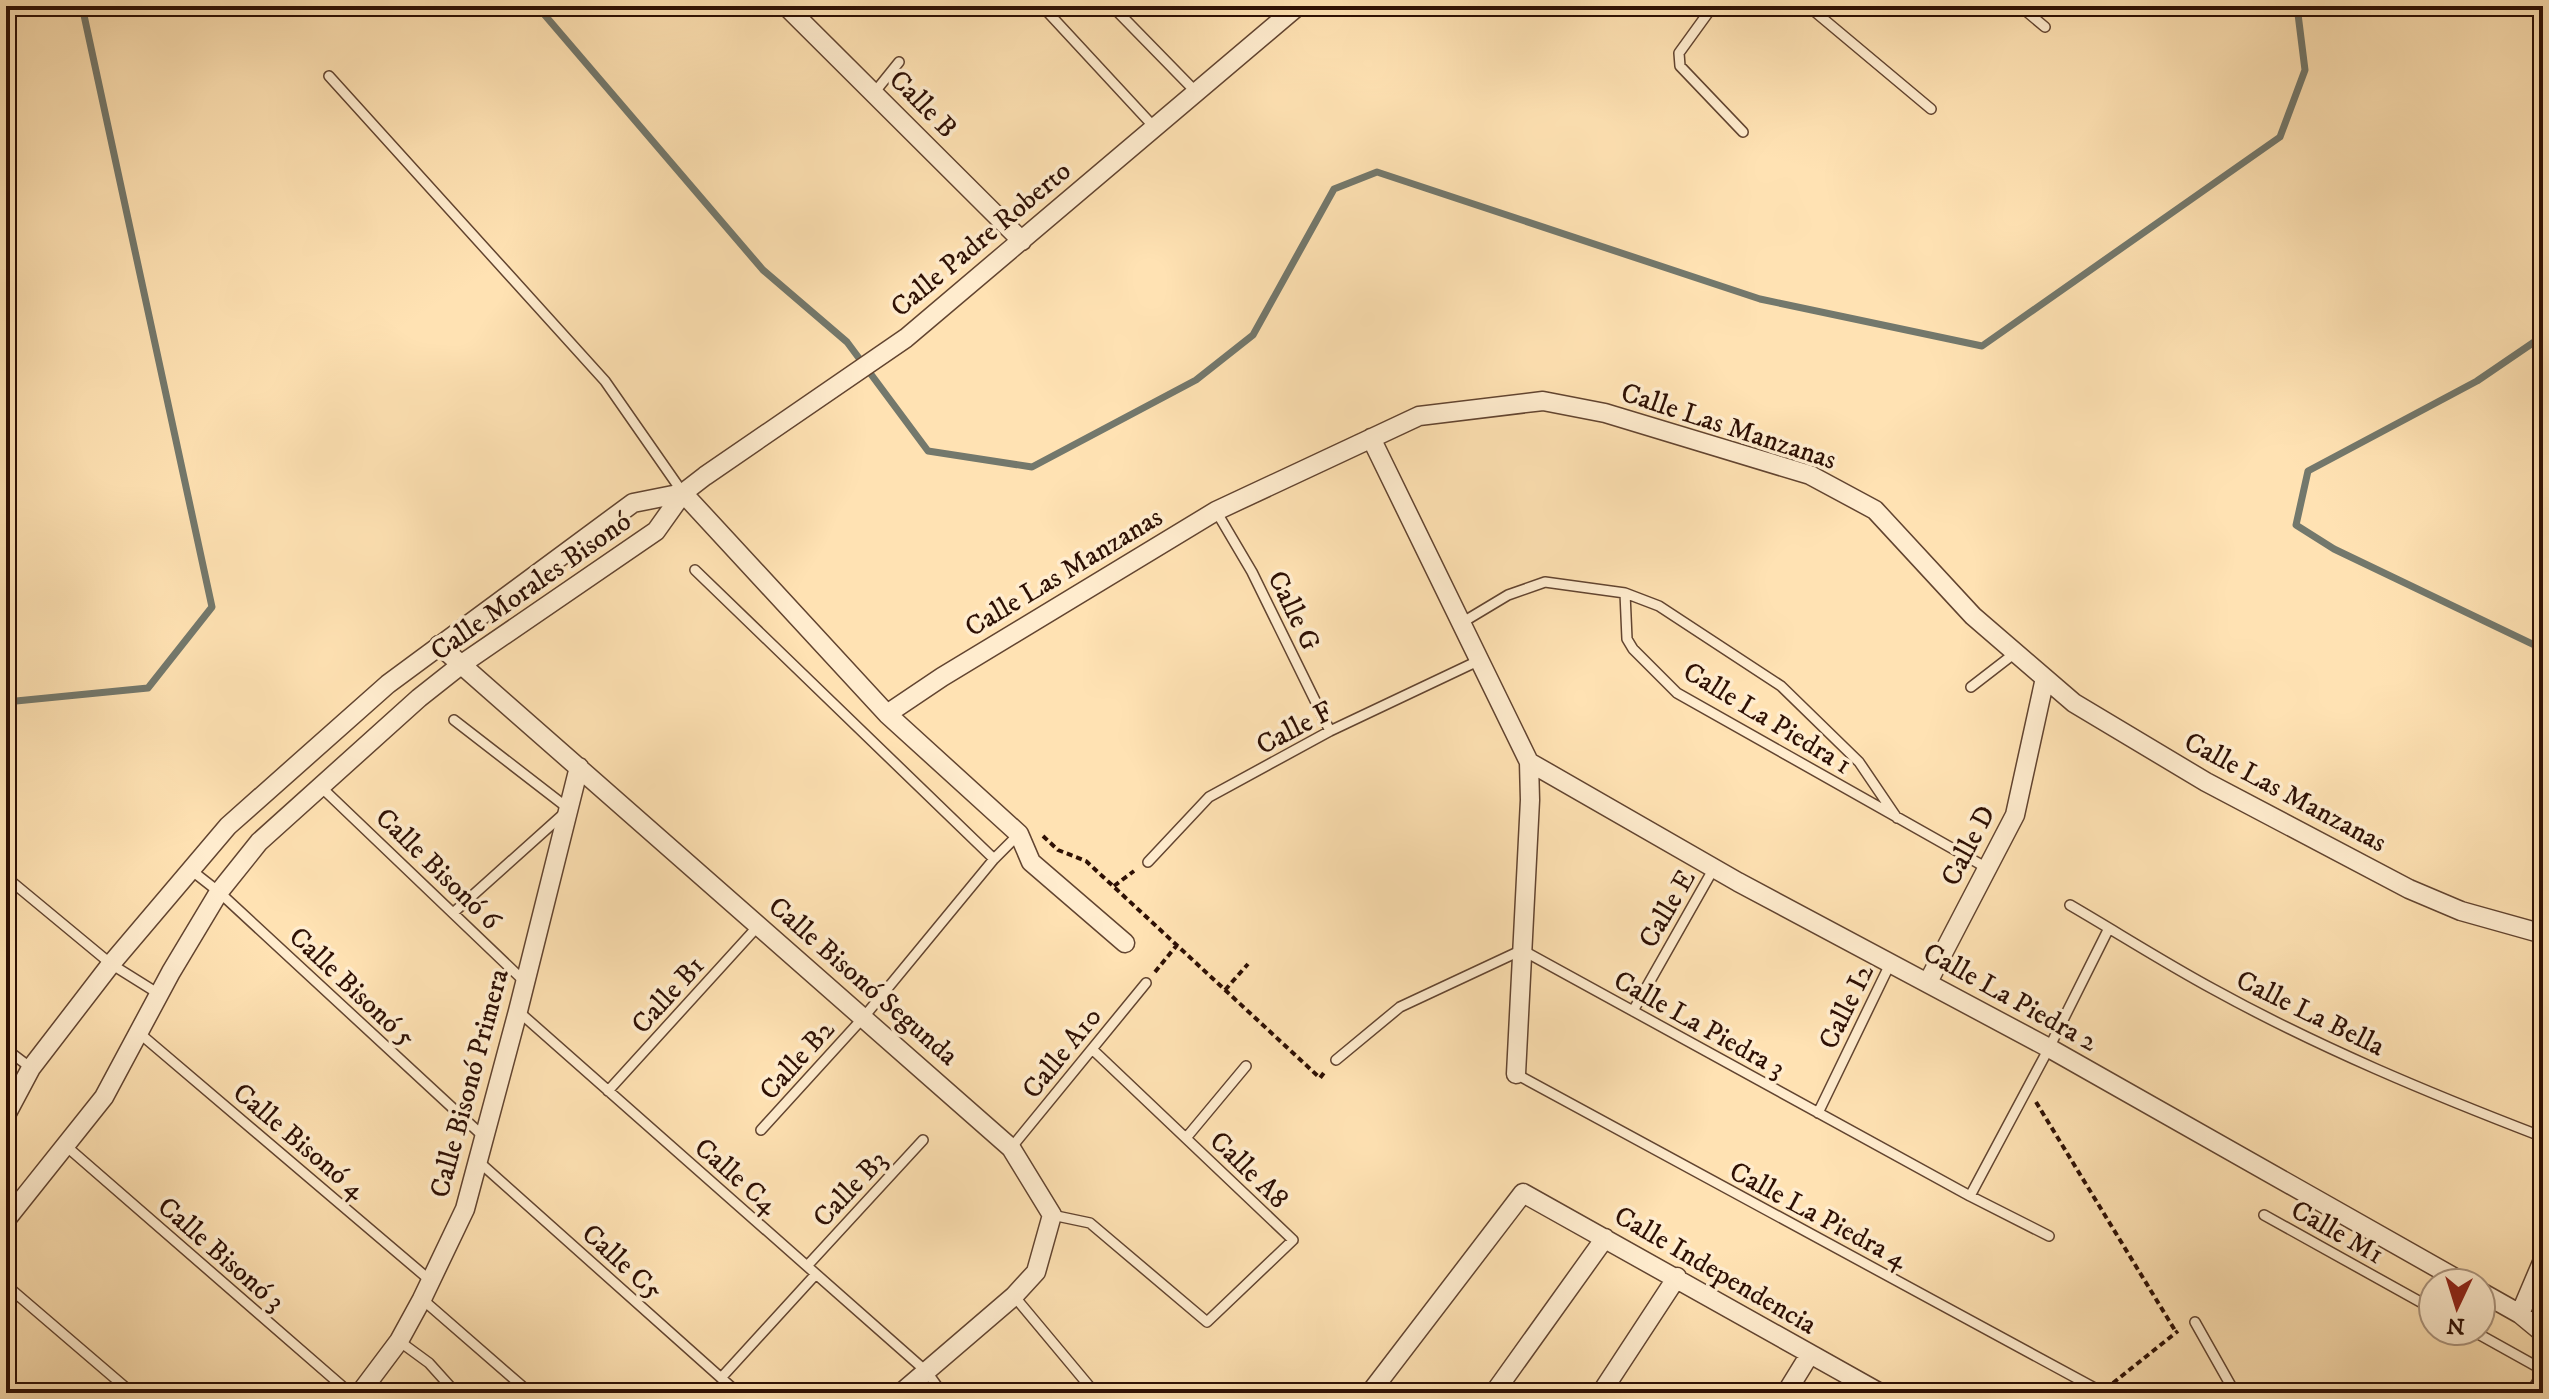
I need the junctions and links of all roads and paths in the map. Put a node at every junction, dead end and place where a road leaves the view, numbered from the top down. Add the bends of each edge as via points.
1 (786, 6) edge
2 (1042, 6) edge
3 (1112, 6) edge
4 (1298, 6) edge
5 (1713, 6) edge
6 (1808, 6) edge
7 (2020, 6) edge
8 (2045, 27) dead end
9 (899, 62) dead end
10 (329, 76) dead end
11 (1196, 92) junction
12 (874, 93) junction
13 (1931, 109) dead end
14 (1155, 128) junction
15 (1743, 132) dead end
16 (1022, 241) junction
17 (1371, 438) junction
18 (683, 493) junction
19 (1216, 511) junction
20 (695, 570) dead end
21 (1625, 593) junction
22 (1463, 622) junction
23 (439, 645) junction
24 (2015, 653) junction
25 (1481, 660) junction
26 (462, 664) junction
27 (2045, 678) junction
28 (1971, 687) dead end
29 (887, 714) junction
30 (454, 720) dead end
31 (1330, 731) junction
32 (1529, 762) junction
33 (579, 767) junction
34 (321, 787) junction
35 (569, 809) junction
36 (1897, 818) junction
37 (1028, 832) junction
38 (994, 859) junction
39 (1148, 862) joint
40 (1714, 868) junction
41 (1987, 868) junction
42 (191, 870) junction
43 (6, 877) edge
44 (1114, 886) junction
45 (219, 892) junction
46 (2070, 905) dead end
47 (453, 913) junction
48 (759, 925) junction
49 (2109, 928) junction
50 (2543, 934) edge
51 (1125, 943) dead end
52 (1177, 945) junction
53 (1522, 950) junction
54 (1891, 962) junction
55 (111, 964) junction
56 (1248, 964) dead end
57 (525, 982) junction
58 (1928, 982) junction
59 (1146, 983) joint
60 (1225, 990) junction
61 (159, 994) junction
62 (518, 1011) junction
63 (1633, 1011) junction
64 (863, 1018) junction
65 (138, 1032) junction
66 (2049, 1048) junction
67 (6, 1049) edge
68 (1092, 1049) junction
69 (1336, 1060) joint
70 (1246, 1066) dead end
71 (31, 1068) junction
72 (1516, 1074) joint
73 (2028, 1088) junction
74 (608, 1091) junction
75 (1818, 1113) junction
76 (6, 1115) edge
77 (761, 1130) dead end
78 (484, 1137) junction
79 (2543, 1137) edge
80 (1186, 1138) junction
81 (923, 1140) dead end
82 (66, 1146) junction
83 (1011, 1148) junction
84 (478, 1161) junction
85 (1970, 1196) junction
86 (1052, 1215) junction
87 (2264, 1215) dead end
88 (6, 1220) edge
89 (2049, 1236) dead end
90 (1605, 1238) junction
91 (2543, 1260) edge
92 (807, 1266) junction
93 (2436, 1267) edge
94 (816, 1274) junction
95 (1677, 1277) junction
96 (432, 1282) junction
97 (6, 1285) edge
98 (1014, 1296) junction
99 (422, 1299) junction
100 (2417, 1300) edge
101 (2497, 1301) edge
102 (2520, 1314) junction
103 (2195, 1322) joint
104 (2176, 1332) junction
105 (2543, 1333) edge
106 (399, 1341) junction
107 (2497, 1345) edge
108 (1810, 1354) junction
109 (2543, 1371) edge
110 (927, 1372) junction
111 (721, 1378) junction
112 (2102, 1392) edge
113 (132, 1393) edge
114 (350, 1393) edge
115 (360, 1393) edge
116 (456, 1393) edge
117 (530, 1393) edge
118 (738, 1393) edge
119 (901, 1393) edge
120 (942, 1393) edge
121 (1095, 1393) edge
122 (1370, 1393) edge
123 (1494, 1393) edge
124 (1601, 1393) edge
125 (1786, 1393) edge
126 (1880, 1393) edge
127 (2235, 1393) edge
128 (2530, 1393) edge

1 - 12 street, Calle B
2 - 14 lane
3 - 11 lane
4 - 11 street, Calle Padre Roberto
5 - 15 lane via 1679,53 1680,66
6 - 13 lane
7 - 8 lane
9 - 12 lane
10 - 18 lane via 605,381
11 - 14 street, Calle Padre Roberto
12 - 16 street, Calle B
14 - 16 street, Calle Padre Roberto
16 - 18 street, Calle Padre Roberto via 906,338
17 - 19 street, Calle Las Manzanas
17 - 22 street
17 - 24 street, Calle Las Manzanas via 1419,416 1543,401 1605,413 1810,475 1875,510 1973,616
18 - 23 street, Calle Morales Bisonó via 633,503
18 - 26 street, Calle Morales Bisonó via 656,531
18 - 29 street
19 - 29 street, Calle Las Manzanas
19 - 31 lane, Calle G
20 - 38 lane
21 - 22 lane, Calle La Piedra 1 via 1545,582 1508,595
21 - 36 lane, Calle La Piedra 1 via 1659,606 1781,686 1859,762
21 - 36 lane, Calle La Piedra 1 via 1627,639 1677,693
22 - 25 street
23 - 26 street, Calle Bisonó Segunda
23 - 42 street, Calle Morales Bisonó via 228,826
24 - 27 street, Calle Las Manzanas
24 - 28 lane
25 - 31 lane, Calle F
25 - 32 street
26 - 33 street, Calle Bisonó Segunda
26 - 34 street, Calle Morales Bisonó
27 - 41 street, Calle D via 2015,815
27 - 50 street, Calle Las Manzanas via 2074,703 2206,782 2409,889 2461,911
29 - 37 street
30 - 35 lane
31 - 39 lane, Calle F via 1209,797
32 - 40 street, Calle La Piedra 2
32 - 53 street
33 - 35 street, Calle Bisonó Primera
33 - 48 street, Calle Bisonó Segunda
34 - 45 street, Calle Morales Bisonó via 259,842
34 - 47 lane, Calle Bisonó 6
35 - 47 lane
35 - 57 street, Calle Bisonó Primera
36 - 41 lane, Calle La Piedra 1
37 - 38 lane, Calle B2
37 - 44 path via 1086,861
37 - 51 street via 1031,862
38 - 64 lane, Calle B2
39 - 44 path
40 - 54 street, Calle La Piedra 2
40 - 63 lane, Calle E
41 - 58 street, Calle D
42 - 45 lane, Calle Bisonó 5
42 - 55 street, Calle Morales Bisonó
43 - 55 lane
44 - 52 path
45 - 61 street, Calle Morales Bisonó
45 - 78 lane, Calle Bisonó 5
46 - 49 lane, Calle La Bella
47 - 57 lane, Calle Bisonó 6
48 - 64 street, Calle Bisonó Segunda
48 - 74 lane, Calle B1
49 - 66 lane
49 - 79 lane, Calle La Bella via 2214,990 2341,1053
52 - 59 path
52 - 60 path
53 - 63 lane, Calle La Piedra 3
53 - 69 lane via 1400,1007
53 - 72 street
54 - 58 street, Calle La Piedra 2
54 - 75 lane, Calle I2
55 - 61 lane
55 - 71 street, Calle Morales Bisonó
56 - 60 path
57 - 62 street, Calle Bisonó Primera
58 - 66 street, Calle La Piedra 2
59 - 68 lane, Calle A10
60 - 69 path via 1320,1078
61 - 65 street, Calle Morales Bisonó
62 - 74 lane, Calle C4
62 - 78 street, Calle Bisonó Primera
63 - 75 lane, Calle La Piedra 3
64 - 77 lane, Calle B2
64 - 83 street, Calle Bisonó Segunda
65 - 82 street, Calle Morales Bisonó via 104,1097
65 - 96 lane, Calle Bisonó 4
66 - 73 lane
66 - 93 street, Calle La Piedra 2
67 - 71 lane
68 - 80 lane, Calle A8
68 - 83 lane, Calle A10
70 - 80 lane
71 - 76 street, Calle Morales Bisonó
72 - 112 lane, Calle La Piedra 4
73 - 85 lane
73 - 104 path
74 - 92 lane, Calle C4
75 - 85 lane, Calle La Piedra 3
78 - 84 street, Calle Bisonó Primera
80 - 86 lane, Calle A8 via 1293,1240 1207,1322 1090,1223
81 - 92 lane, Calle B3
82 - 88 street, Calle Morales Bisonó
82 - 114 lane, Calle Bisonó 3
83 - 86 street, Calle Bisonó Segunda
84 - 96 street, Calle Bisonó Primera via 465,1209
84 - 111 lane, Calle C5
85 - 89 lane, Calle La Piedra 3
86 - 98 street via 1036,1272
87 - 100 lane, Calle M1
90 - 95 street, Calle Independencia
90 - 122 street, Calle Independencia via 1523,1193
90 - 123 street
91 - 102 street
92 - 94 lane, Calle C4
94 - 110 lane, Calle C4
94 - 111 lane
95 - 108 street, Calle Independencia
95 - 124 street
96 - 99 street, Calle Bisonó Primera
97 - 113 lane
98 - 110 street
98 - 121 lane
99 - 106 street, Calle Bisonó Primera
99 - 117 lane
101 - 102 street
102 - 105 street
103 - 104 path
103 - 127 lane
104 - 112 path
106 - 115 street, Calle Bisonó Primera
106 - 116 lane
107 - 109 lane
108 - 125 street
108 - 126 street, Calle Independencia
109 - 128 lane
110 - 119 street
110 - 120 lane, Calle C4
111 - 118 lane, Calle C5

